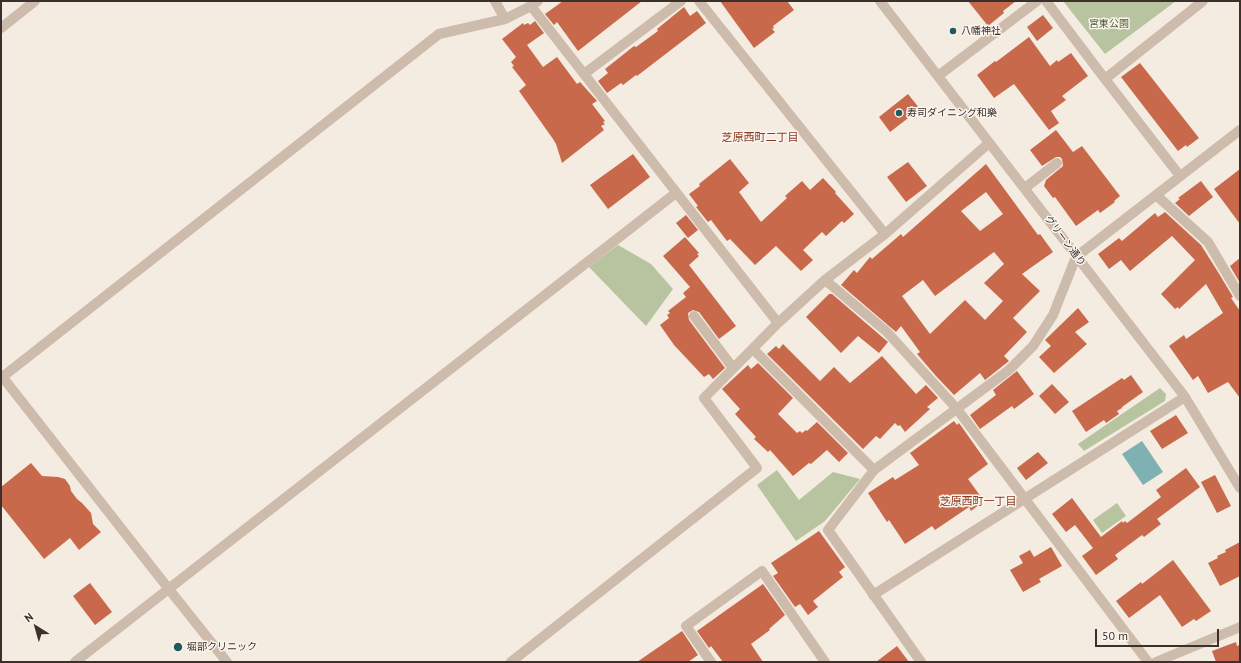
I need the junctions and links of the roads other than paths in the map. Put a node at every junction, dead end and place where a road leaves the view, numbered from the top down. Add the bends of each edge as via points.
1 (35, 1) edge
2 (495, 1) edge
3 (681, 1) edge
4 (699, 1) edge
5 (880, 1) edge
6 (1037, 1) edge
7 (1046, 1) edge
8 (1203, 1) edge
9 (535, 3) edge
10 (505, 19) junction
11 (1, 28) edge
12 (584, 74) junction
13 (938, 76) junction
14 (1105, 79) junction
15 (1240, 130) edge
16 (989, 143) junction
17 (1058, 163) dead end
18 (1180, 176) junction
19 (1025, 188) junction
20 (672, 196) dead end
21 (1156, 196) junction
22 (885, 234) junction
23 (1076, 257) junction
24 (825, 280) junction
25 (1240, 296) edge
26 (694, 316) dead end
27 (778, 323) junction
28 (753, 349) junction
29 (733, 368) junction
30 (2, 377) edge
31 (1185, 397) junction
32 (957, 409) junction
33 (874, 470) junction
34 (1240, 488) edge
35 (1025, 498) junction
36 (168, 588) junction
37 (873, 595) junction
38 (1240, 627) edge
39 (74, 662) edge
40 (227, 662) edge
41 (510, 662) edge
42 (711, 662) edge
43 (825, 662) edge
44 (921, 662) edge
45 (1148, 662) edge
46 (1156, 662) edge

1 - 11 street
2 - 10 street
3 - 12 street
4 - 22 street
5 - 13 street, グリーン通り
6 - 13 street
7 - 14 street
8 - 14 street
9 - 10 street
9 - 12 street
10 - 30 street via 439,34
12 - 27 street
13 - 16 street, グリーン通り
14 - 18 street
15 - 18 street
16 - 19 street, グリーン通り
16 - 22 street
17 - 19 street
18 - 21 street
19 - 23 street, グリーン通り
20 - 36 street
21 - 23 street
21 - 25 street via 1208,242
22 - 24 street
23 - 31 street, グリーン通り
23 - 32 street via 1054,315 1033,346 1009,370
24 - 27 street
24 - 32 street via 887,332
26 - 29 street
27 - 28 street
28 - 29 street
28 - 33 street
29 - 41 street via 704,398 757,468
30 - 36 street
31 - 34 street, グリーン通り
31 - 35 street
32 - 33 street
32 - 35 street
33 - 37 street via 828,530
35 - 37 street
35 - 45 street
36 - 39 street
36 - 40 street
37 - 44 street
38 - 46 street
42 - 43 street via 686,626 762,571

